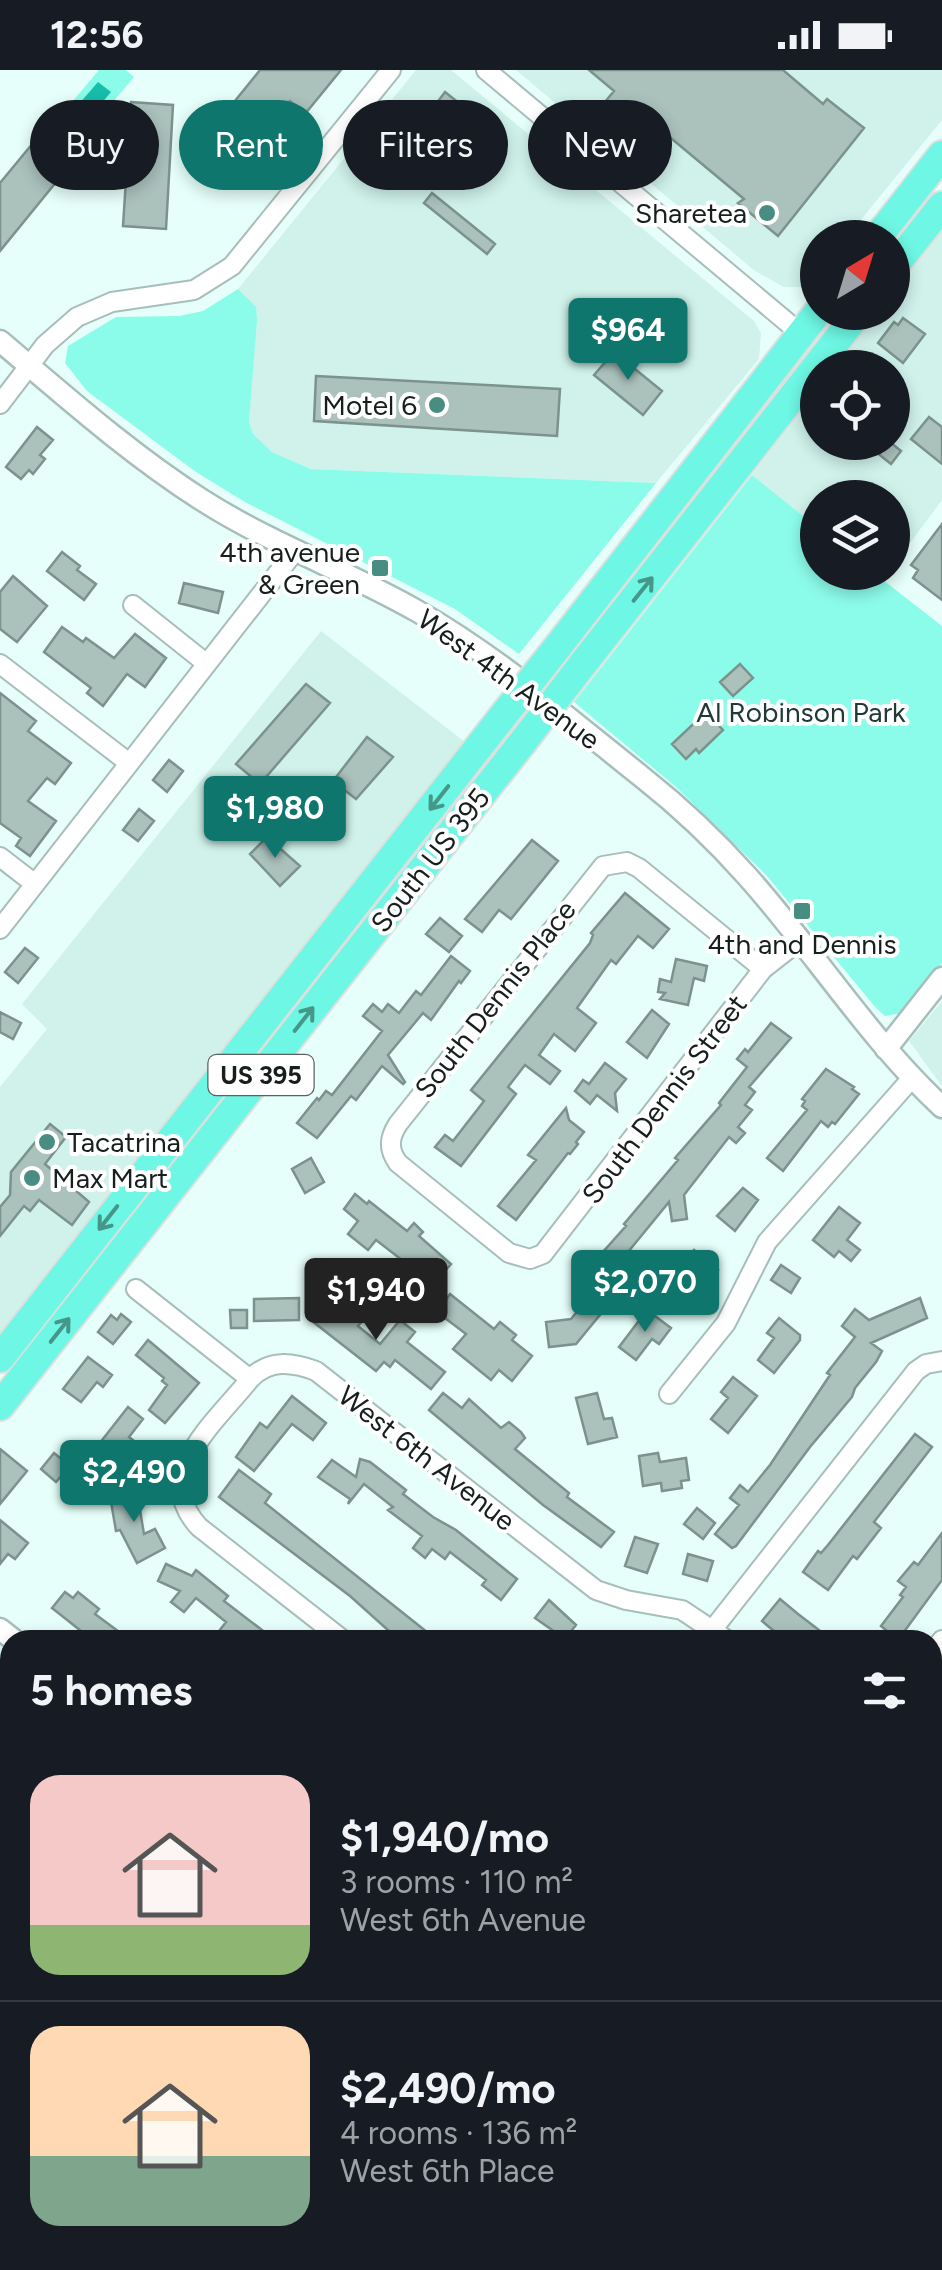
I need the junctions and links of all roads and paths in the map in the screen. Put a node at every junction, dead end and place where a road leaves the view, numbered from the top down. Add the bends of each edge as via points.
1 (390, 70) edge
2 (486, 70) edge
3 (942, 155) edge
4 (942, 206) edge
5 (891, 220) edge
6 (910, 246) edge
7 (800, 316) edge
8 (804, 330) edge
9 (808, 330) edge
10 (844, 330) edge
11 (0, 342) edge
12 (28, 365) junction
13 (0, 404) edge
14 (680, 544) junction
15 (295, 551) junction
16 (133, 605) dead end
17 (0, 664) edge
18 (207, 664) junction
19 (129, 763) junction
20 (0, 857) edge
21 (35, 884) junction
22 (0, 928) edge
23 (800, 940) junction
24 (763, 968) junction
25 (942, 978) edge
26 (886, 1048) junction
27 (912, 1078) junction
28 (942, 1107) edge
29 (530, 1259) joint
30 (136, 1289) dead end
31 (0, 1358) edge
32 (940, 1361) edge
33 (250, 1379) junction
34 (669, 1394) dead end
35 (0, 1406) edge
36 (330, 1630) edge
37 (714, 1630) edge
38 (723, 1630) edge

1 - 12 street via 220,276 180,294 96,307 59,330
2 - 7 street
3 - 5 highway
4 - 6 highway
8 -> 31 highway, South US 395 / US 395, bridge
9 - 14 highway via 806,352 725,461
10 - 14 highway, South US 395 / US 395
11 - 12 street, West 4th Avenue
12 - 13 street
12 - 15 street, West 4th Avenue via 172,480
35 -> 14 highway, South US 395 / US 395, bridge
15 - 18 street
15 - 23 street, West 4th Avenue via 419,612 496,663 681,810
16 - 18 street
17 - 19 street
18 - 19 street
19 - 21 street
20 - 21 street
21 - 22 street
23 - 24 street, South Dennis Street
23 - 26 street, West 4th Avenue
24 - 29 street, South Dennis Street via 551,1246
24 - 29 street, South Dennis Place via 627,862 604,866 582,888 391,1134 398,1163 509,1253
25 - 26 street
26 - 27 street, West 4th Avenue
27 - 28 street, West 4th Avenue
27 - 34 street via 767,1242 726,1323
30 - 33 street
32 - 38 street via 916,1371
33 - 36 street via 186,1459 180,1482 185,1507
33 - 37 street, West 6th Avenue via 280,1364 316,1372 596,1590 682,1610

